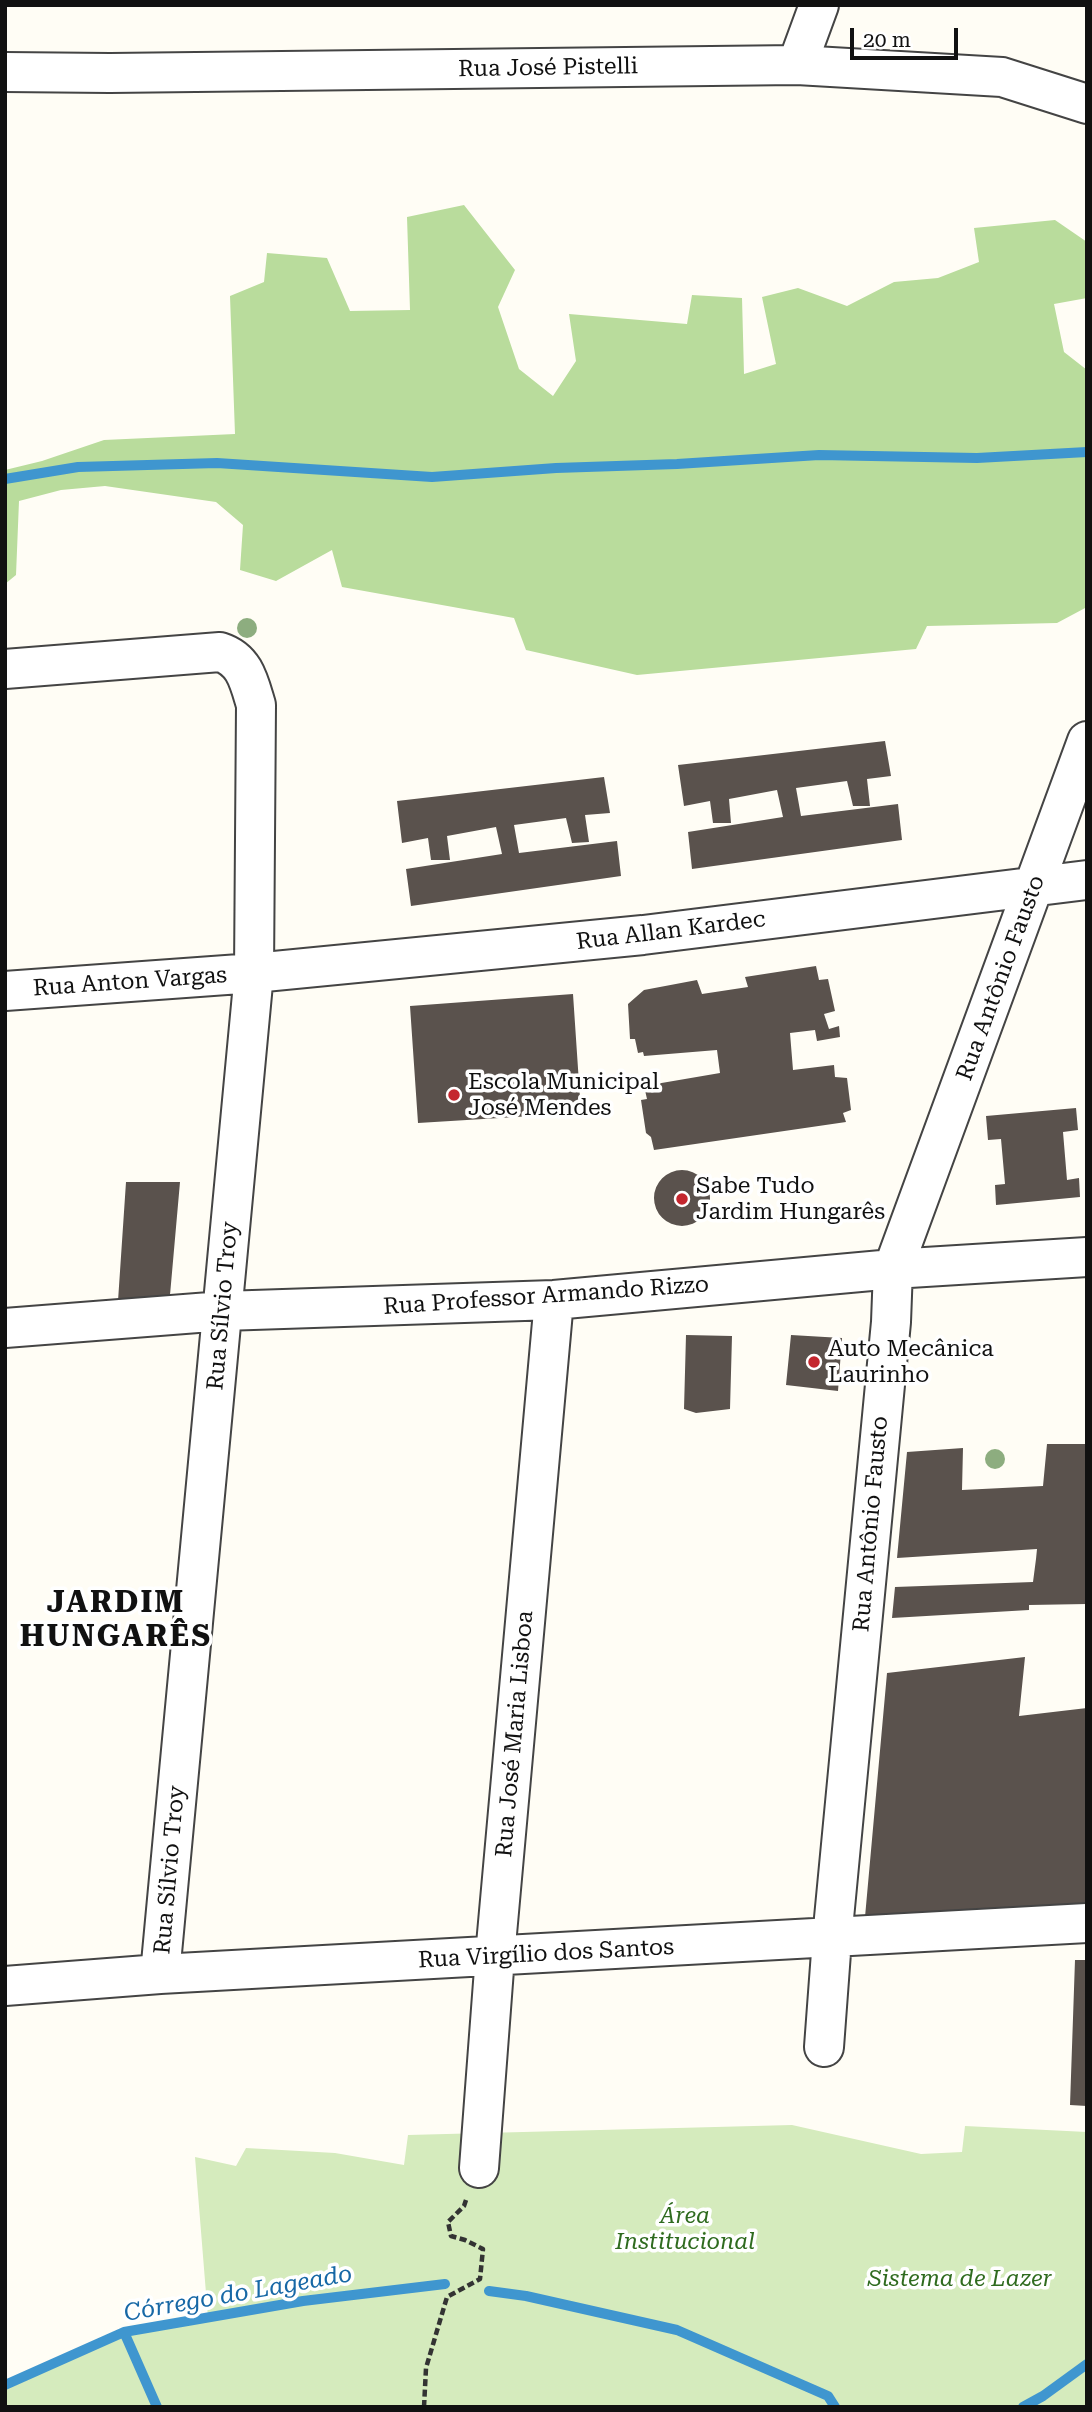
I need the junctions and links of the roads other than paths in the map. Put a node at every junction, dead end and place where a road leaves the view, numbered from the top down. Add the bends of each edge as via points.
1 (818, 5) edge
2 (797, 65) junction
3 (5, 72) edge
4 (1087, 104) edge
5 (5, 669) edge
6 (1087, 741) edge
7 (1087, 880) edge
8 (1034, 886) junction
9 (254, 973) junction
10 (5, 991) edge
11 (1087, 1257) edge
12 (893, 1269) junction
13 (554, 1300) junction
14 (223, 1311) junction
15 (5, 1328) edge
16 (1087, 1923) edge
17 (832, 1939) junction
18 (495, 1956) junction
19 (160, 1974) junction
20 (5, 1986) edge
21 (824, 2047) dead end
22 (479, 2168) road end

1 - 2 street
2 - 3 street, Rua José Pistelli
2 - 4 street, Rua José Pistelli via 1002,78
5 - 9 street, Rua Sílvio Troy via 220,652 233,656 249,681 256,705
6 - 8 street, Rua Antônio Fausto
7 - 8 street, Rua Allan Kardec
8 - 9 street, Rua Allan Kardec via 643,936
8 - 12 street, Rua Antônio Fausto
9 - 10 street, Rua Anton Vargas
9 - 14 street, Rua Sílvio Troy
11 - 12 street, Rua Professor Armando Rizzo
12 - 13 street, Rua Professor Armando Rizzo
12 - 17 street, Rua Antônio Fausto
13 - 14 street, Rua Professor Armando Rizzo
13 - 18 street, Rua José Maria Lisboa
14 - 15 street, Rua Professor Armando Rizzo
14 - 19 street, Rua Sílvio Troy
16 - 17 street, Rua Virgílio dos Santos
17 - 18 street, Rua Virgílio dos Santos
17 - 21 street, Rua Antônio Fausto
18 - 19 street, Rua Virgílio dos Santos
18 - 22 street, Rua José Maria Lisboa
19 - 20 street, Rua Virgílio dos Santos

